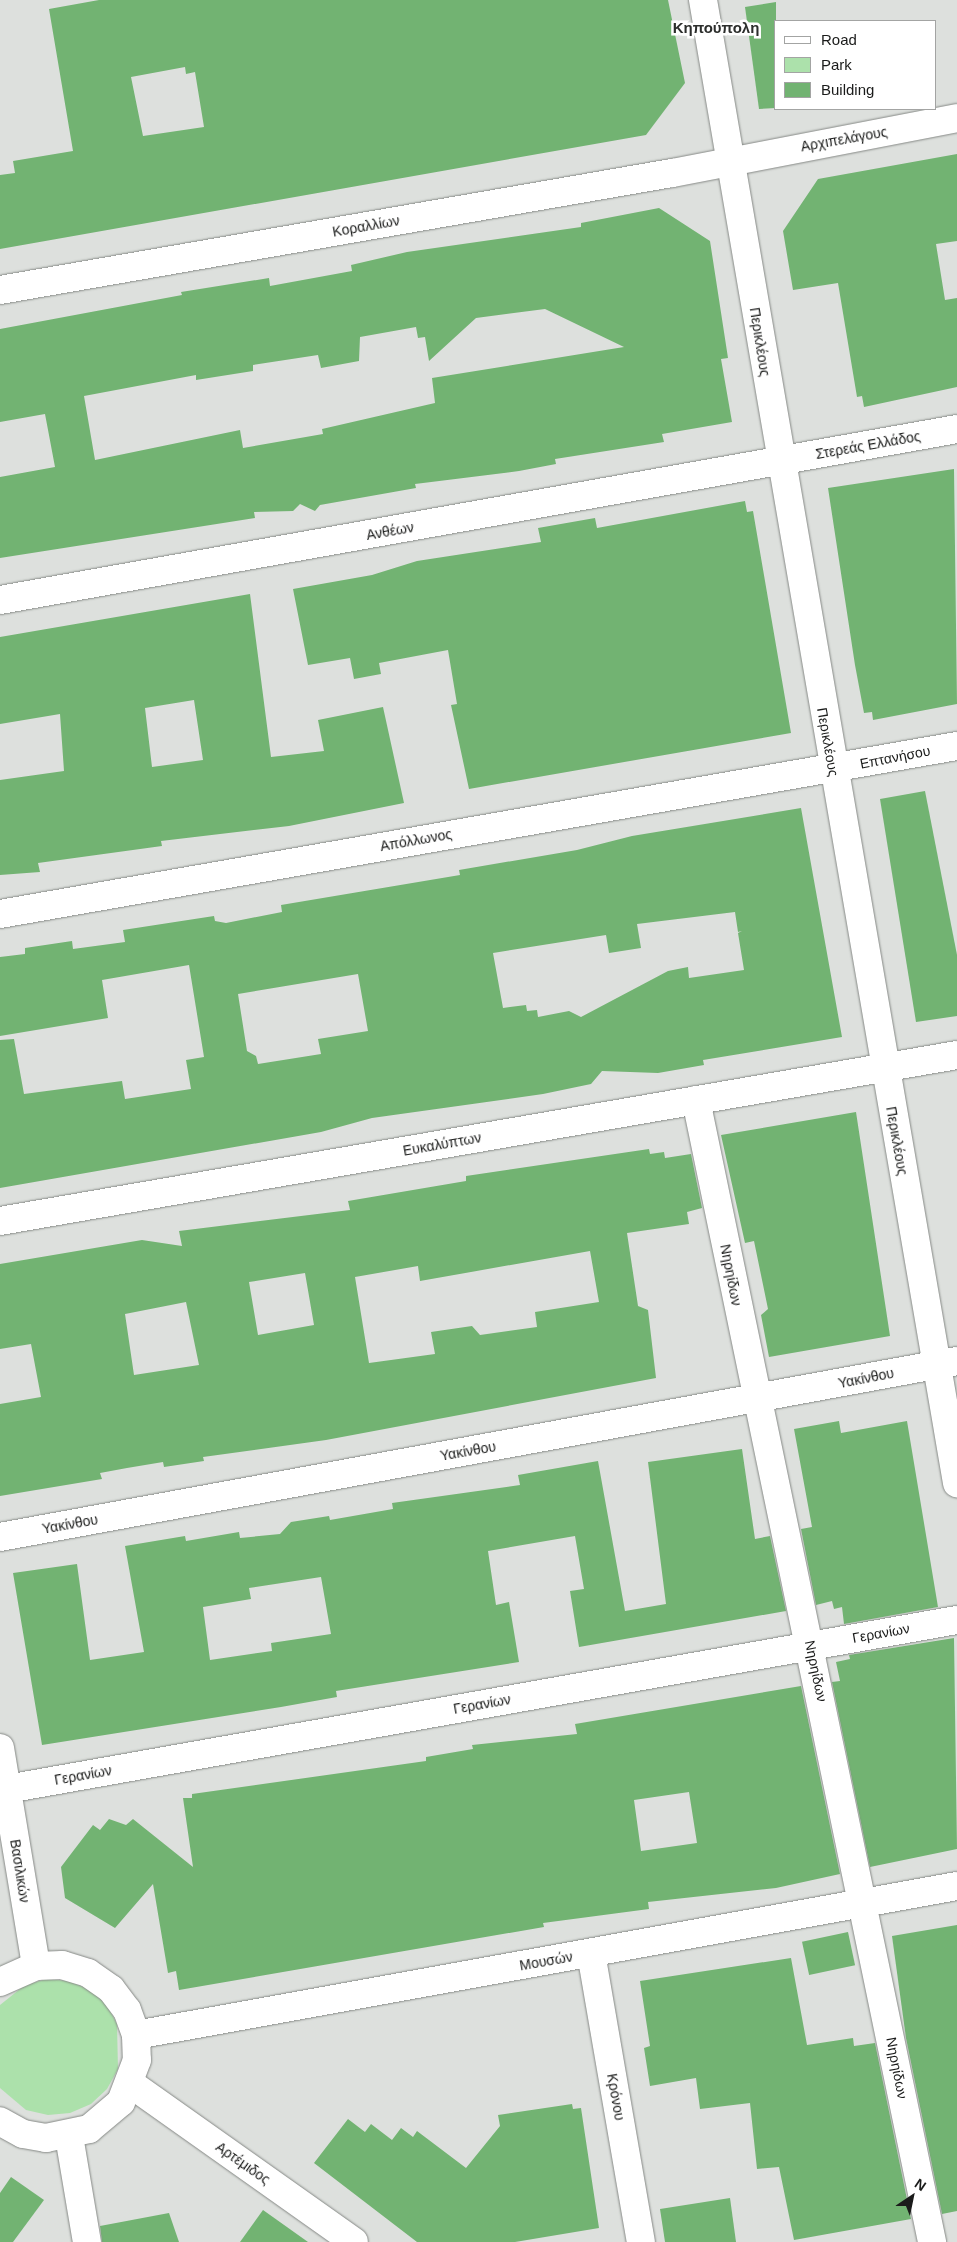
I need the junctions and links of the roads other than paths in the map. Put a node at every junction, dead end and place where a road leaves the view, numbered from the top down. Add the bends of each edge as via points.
1 (703, 0) edge
2 (957, 118) edge
3 (732, 162) junction
4 (0, 290) edge
5 (957, 429) edge
6 (780, 462) junction
7 (0, 600) edge
8 (957, 746) edge
9 (833, 769) junction
10 (0, 914) edge
11 (957, 1055) edge
12 (885, 1068) junction
13 (696, 1100) junction
14 (0, 1221) edge
15 (946, 1363) edge
16 (755, 1399) junction
17 (957, 1483) edge
18 (0, 1536) edge
19 (957, 1620) edge
20 (811, 1645) junction
21 (0, 1748) edge
22 (7, 1788) junction
23 (957, 1886) edge
24 (864, 1903) junction
25 (591, 1953) junction
26 (36, 1966) junction
27 (0, 1982) edge
28 (136, 2035) junction
29 (131, 2084) junction
30 (0, 2121) edge
31 (69, 2136) junction
32 (87, 2242) edge
33 (354, 2242) edge
34 (641, 2242) edge
35 (932, 2242) edge

1 - 3 street, Περικλέους
2 - 3 street, Αρχιπελάγους
3 - 4 street, Κοραλλίων
3 - 6 street, Περικλέους
5 - 6 street, Στερεάς Ελλάδος
6 - 7 street, Ανθέων
6 - 9 street, Περικλέους
8 - 9 street, Επτανήσου
9 - 10 street, Απόλλωνος
9 - 12 street, Περικλέους
11 - 12 street, Ευκαλύπτων
12 - 13 street, Ευκαλύπτων
12 - 15 street, Περικλέους
13 - 14 street, Ευκαλύπτων
13 - 16 street, Νηρηίδων
15 - 16 street, Υακίνθου
15 - 17 street, Περικλέους
16 - 18 street, Υακίνθου
16 - 20 street, Νηρηίδων
19 - 20 street, Γερανίων
20 - 22 street, Γερανίων
20 - 24 street, Νηρηίδων
21 - 22 street, Βασιλικών
22 - 26 street, Βασιλικών
23 - 24 street, Μουσών
24 - 25 street, Μουσών
24 - 35 street, Νηρηίδων
25 - 28 street, Μουσών
25 - 34 street, Κρόνου
26 - 27 street
26 - 28 street via 71,1968 111,1988 126,2010
28 - 29 street via 137,2060
29 - 31 street via 107,2118
29 - 33 street, Αρτέμιδος
30 - 31 street via 23,2134
31 - 32 street

